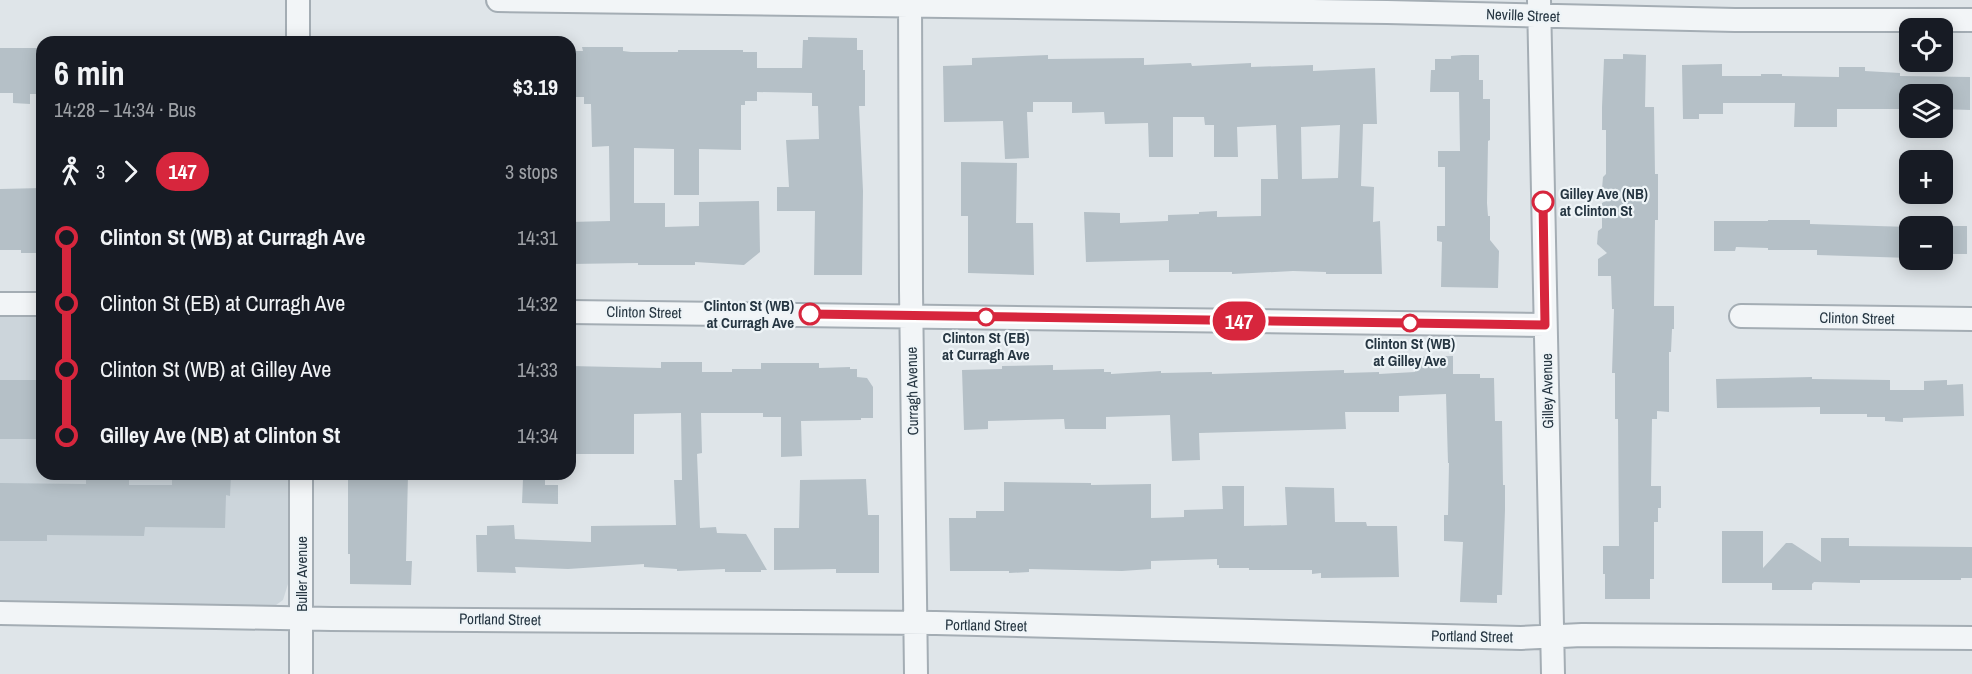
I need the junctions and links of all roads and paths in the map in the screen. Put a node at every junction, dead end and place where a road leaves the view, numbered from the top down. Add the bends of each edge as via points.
1 (298, 0) edge
2 (498, 0) edge
3 (910, 2) edge
4 (1539, 8) edge
5 (1972, 20) edge
6 (298, 36) edge
7 (0, 304) edge
8 (36, 304) edge
9 (576, 312) edge
10 (912, 316) junction
11 (1741, 316) dead end
12 (1972, 319) edge
13 (1545, 325) junction
14 (301, 480) edge
15 (0, 613) edge
16 (300, 618) junction
17 (916, 624) junction
18 (1552, 637) junction
19 (1972, 638) edge
20 (301, 674) edge
21 (916, 674) edge
22 (1553, 674) edge

1 - 6 street
2 - 3 street, Neville Street
3 - 4 street, Neville Street
3 - 10 street, Curragh Avenue
4 - 5 street, Neville Street via 1735,20
4 - 13 street, Gilley Avenue
7 - 8 street
9 - 10 street, Clinton Street
10 - 13 street, Clinton Street
10 - 17 street, Curragh Avenue
11 - 12 street, Clinton Street
13 - 18 street, Gilley Avenue
14 - 16 street, Buller Avenue
15 - 16 street, Portland Street
16 - 17 street, Portland Street
16 - 20 street, Buller Avenue
17 - 18 street, Portland Street
17 - 21 street, Curragh Avenue
18 - 19 street, Portland Street via 1582,634
18 - 22 street, Gilley Avenue

